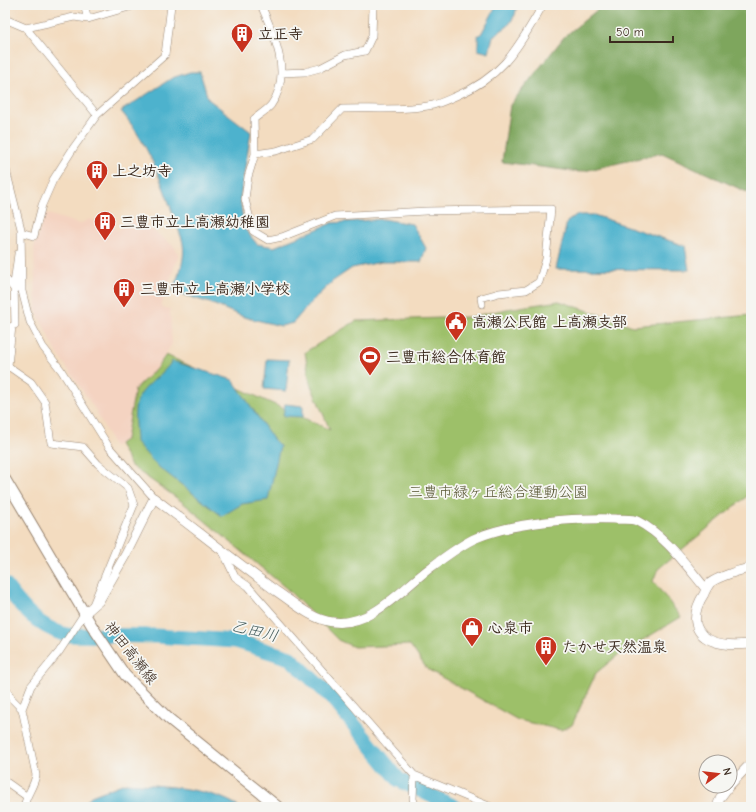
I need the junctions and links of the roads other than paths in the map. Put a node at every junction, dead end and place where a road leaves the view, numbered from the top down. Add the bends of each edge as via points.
1 (84, 5) edge
2 (136, 5) edge
3 (172, 5) edge
4 (261, 5) edge
5 (373, 5) edge
6 (543, 5) edge
7 (5, 19) edge
8 (88, 20) junction
9 (26, 28) junction
10 (281, 73) junction
11 (97, 115) junction
12 (255, 154) junction
13 (5, 166) edge
14 (21, 231) junction
15 (5, 278) edge
16 (15, 290) junction
17 (482, 304) dead end
18 (6, 367) edge
19 (5, 479) edge
20 (154, 498) junction
21 (224, 554) junction
22 (751, 568) edge
23 (706, 589) junction
24 (88, 611) junction
25 (751, 644) edge
26 (5, 688) edge
27 (22, 709) junction
28 (751, 763) edge
29 (414, 775) junction
30 (738, 777) edge
31 (5, 781) edge
32 (723, 794) edge
33 (26, 796) junction
34 (24, 807) edge
35 (278, 807) edge
36 (416, 807) edge
37 (491, 807) edge
38 (718, 807) edge

1 - 8 street
2 - 8 street
3 - 11 street via 165,55
4 - 10 street via 279,53
5 - 10 street via 372,36 365,51 345,55 320,68 305,72
6 - 12 street via 518,47 494,75 471,89 435,105 342,109 313,139 276,152
7 - 9 street
8 - 9 street via 74,17
9 - 11 street
10 - 12 street via 277,94 270,106 254,119
11 - 14 street via 53,180 42,205 34,236
12 - 17 street via 245,199 253,231 268,240 335,216 426,211 551,209 546,259 539,282 526,290 499,292 481,298
13 - 14 street
14 - 16 street
14 - 20 street via 22,290 36,336 109,447
15 - 16 street
16 - 18 street via 15,325 12,326
18 - 24 street via 31,382 45,402 51,443 83,447 98,464 128,488 134,505
19 - 24 main road, 神田高瀬線
20 - 21 street
20 - 24 street via 99,601
21 - 23 street via 308,613 332,622 350,621 367,616 430,568 475,538 508,529 564,520 635,520 655,532
21 - 29 street via 235,577 248,586
22 - 23 street via 710,583
23 - 25 street via 695,613 695,624 699,632 721,644
24 - 27 street via 31,686
24 - 35 main road, 神田高瀬線 via 96,633 125,674 168,718
26 - 27 street
27 - 33 street via 36,775
28 - 30 street
29 - 36 street via 413,799
29 - 37 street
31 - 33 street
32 - 38 street
33 - 34 street

